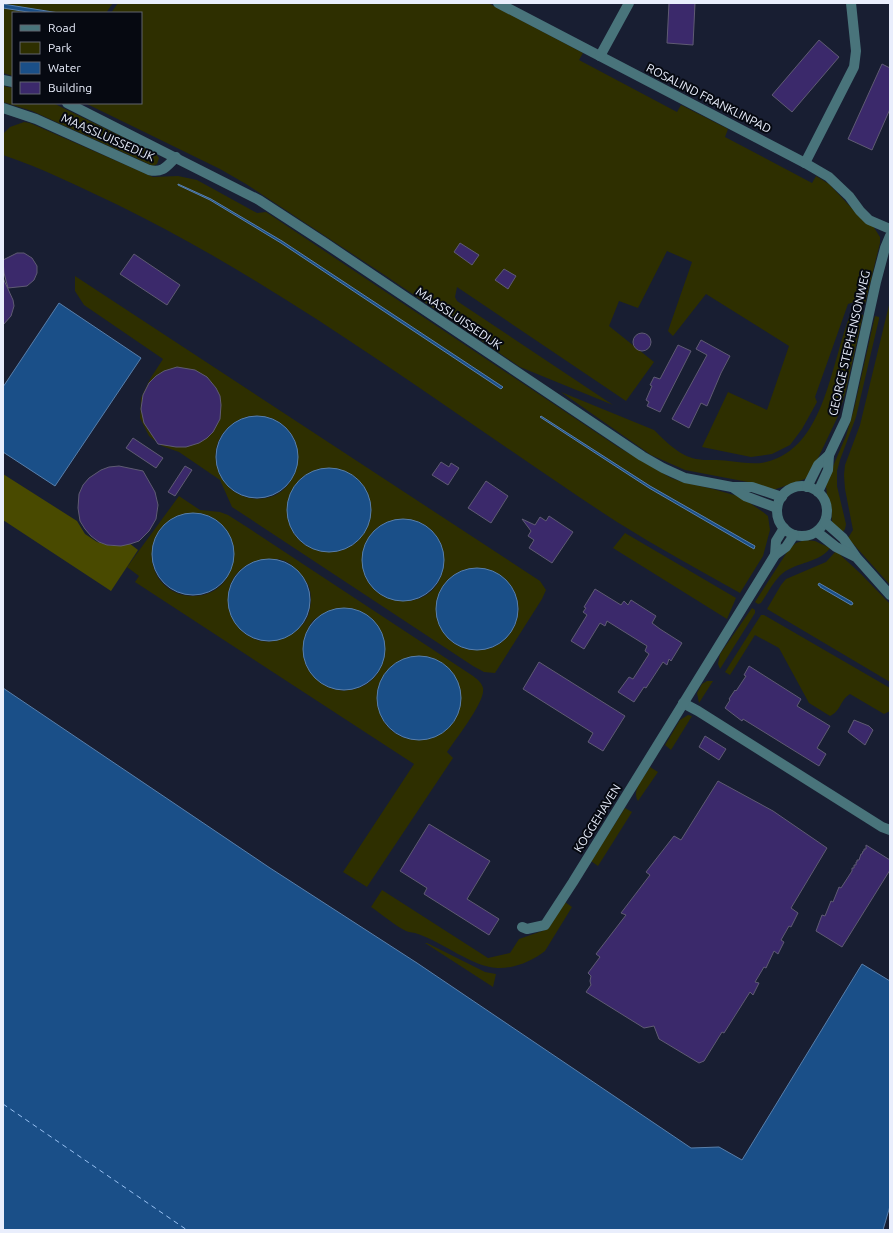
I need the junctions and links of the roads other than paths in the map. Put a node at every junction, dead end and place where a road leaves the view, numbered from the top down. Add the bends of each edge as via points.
1 (498, 3) edge
2 (629, 3) edge
3 (851, 3) edge
4 (600, 56) junction
5 (69, 104) edge
6 (3, 108) edge
7 (176, 157) junction
8 (805, 163) junction
9 (890, 229) edge
10 (890, 236) edge
11 (829, 455) junction
12 (732, 487) junction
13 (807, 487) junction
14 (818, 492) junction
15 (782, 497) junction
16 (778, 508) junction
17 (825, 522) junction
18 (784, 528) junction
19 (817, 532) junction
20 (794, 535) junction
21 (774, 555) junction
22 (857, 558) junction
23 (890, 595) edge
24 (683, 704) junction
25 (890, 830) edge
26 (522, 927) dead end

1 - 4 street, ROSALIND FRANKLINPAD
2 - 4 street
3 - 8 street via 856,51 852,72
4 - 8 street, ROSALIND FRANKLINPAD
5 - 7 street, MAASSLUISSEDIJK
6 - 7 street, MAASSLUISSEDIJK via 149,170 158,172 165,169
7 - 12 street, MAASSLUISSEDIJK via 266,204 636,452 685,478
8 - 9 street, ROSALIND FRANKLINPAD via 829,177 869,220
10 - 11 street, GEORGE STEPHENSONWEG via 876,282 846,419
11 - 13 street, GEORGE STEPHENSONWEG via 818,465
11 - 14 street, GEORGE STEPHENSONWEG via 828,470
12 - 15 street, MAASSLUISSEDIJK via 752,487
12 - 16 street, MAASSLUISSEDIJK via 746,496
13 - 14 street
13 - 15 street via 790,489
14 - 17 street via 827,508
15 - 16 street
16 - 18 street via 778,517
17 - 19 street
17 - 22 street via 843,538
18 - 20 street
18 - 21 street, KOGGEHAVEN via 776,541
19 - 20 street via 808,536
19 - 22 street via 836,547
20 - 21 street, KOGGEHAVEN via 786,547
21 - 24 street, KOGGEHAVEN
22 - 23 street
24 - 25 street
24 - 26 street, KOGGEHAVEN via 545,925 527,929

